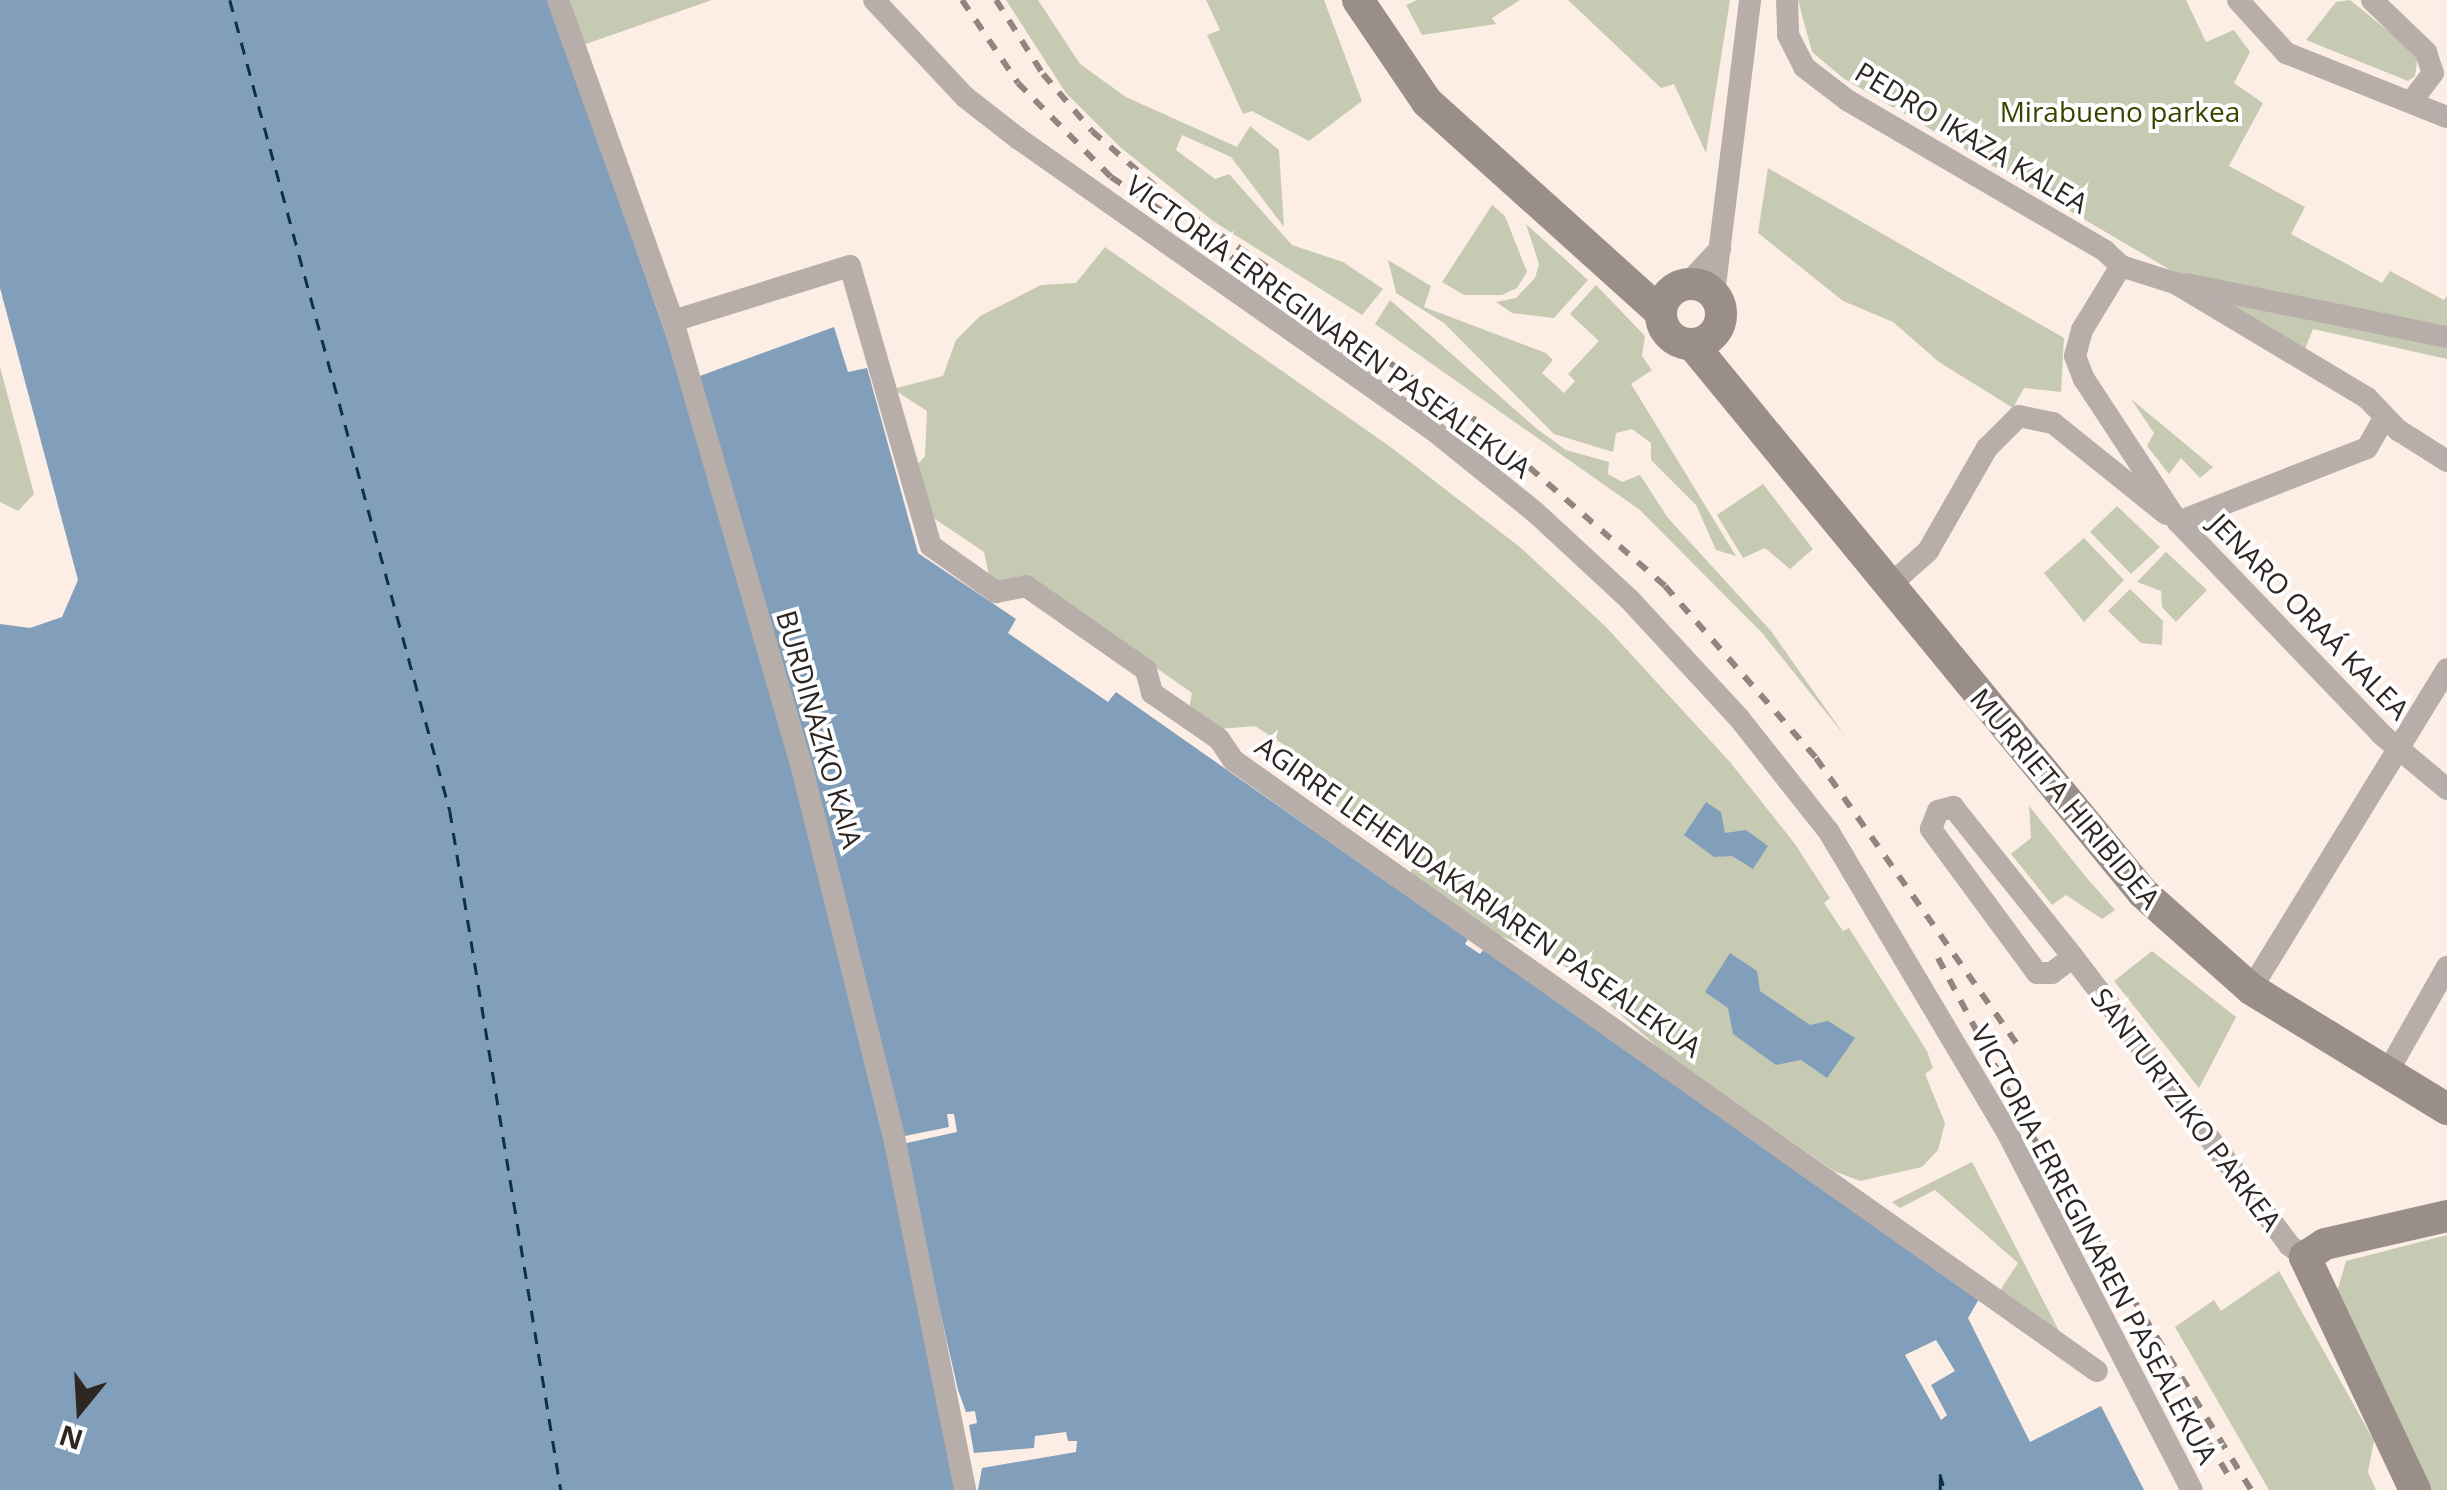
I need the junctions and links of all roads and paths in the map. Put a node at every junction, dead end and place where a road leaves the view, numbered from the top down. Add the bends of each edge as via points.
1 (558, 0) edge
2 (874, 0) edge
3 (1358, 0) edge
4 (1750, 0) edge
5 (1787, 0) edge
6 (2238, 0) edge
7 (2372, 0) edge
8 (2413, 100) junction
9 (2447, 116) edge
10 (2121, 266) junction
11 (2175, 283) junction
12 (1684, 294) junction
13 (672, 321) junction
14 (1705, 336) junction
15 (2447, 338) edge
16 (2384, 419) junction
17 (2447, 461) edge
18 (2178, 522) junction
19 (1891, 584) junction
20 (2447, 669) edge
21 (2398, 748) junction
22 (2447, 789) edge
23 (2073, 957) junction
24 (2447, 967) edge
25 (2251, 989) junction
26 (2387, 1073) junction
27 (2447, 1109) edge
28 (2447, 1216) edge
29 (2306, 1256) junction
30 (2097, 1371) dead end
31 (965, 1490) edge
32 (2192, 1490) edge
33 (2415, 1490) edge

1 - 13 street, BURDINAZKO KAIA
2 - 32 street, VICTORIA ERREGINAREN PASEALEKUA via 965,96 1019,139 1433,430 1535,512 1630,600 1739,718 1829,832 2007,1132
3 - 12 street via 1427,102 1612,266
4 - 12 street via 1720,249
5 - 10 street, PEDRO IKAZA KALEA via 1788,35 1804,67 1824,83 2105,250
6 - 8 street via 2286,53 2322,72
7 - 8 street via 2426,52 2433,73
8 - 9 street
10 - 11 street, PEDRO IKAZA KALEA
10 - 18 street, JENARO ORAÁ KALEA via 2082,330 2075,356
11 - 15 street, PEDRO IKAZA KALEA
11 - 16 street, PEDRO IKAZA KALEA via 2367,398
12 - 14 street via 1722,310
12 - 14 street via 1666,332
13 - 30 street, AGIRRE LEHENDAKARIAREN PASEALEKUA via 850,266 931,546 996,592 1026,586 1146,670 1152,694 1219,740 1232,760
13 - 31 street, BURDINAZKO KAIA via 849,948
14 - 19 street, MURRIETA HIRIBIDEA via 1752,412
16 - 17 street, PEDRO IKAZA KALEA
16 - 18 street via 2367,448
18 - 19 street, JENARO ORAÁ KALEA via 2053,423 2019,416 1987,448 1928,551
18 - 21 street, JENARO ORAÁ KALEA
19 - 25 street, MURRIETA HIRIBIDEA via 2143,893
20 - 21 street
21 - 22 street, JENARO ORAÁ KALEA
21 - 25 street
23 - 23 street, SANTURTZIKO PARKEA via 1953,808 1938,811 1931,830 2037,973 2052,973
23 - 29 street, SANTURTZIKO PARKEA via 2280,1234
24 - 26 street
25 - 26 street, MURRIETA HIRIBIDEA
26 - 27 street, MURRIETA HIRIBIDEA
28 - 29 street via 2325,1244
29 - 33 street, SANTURTZIKO PARKEA

